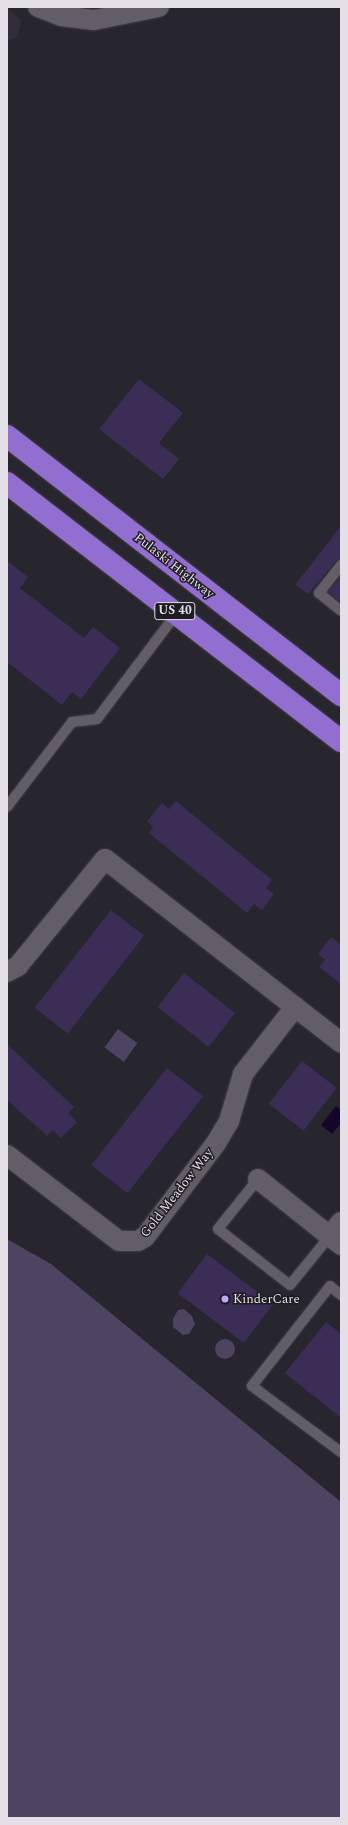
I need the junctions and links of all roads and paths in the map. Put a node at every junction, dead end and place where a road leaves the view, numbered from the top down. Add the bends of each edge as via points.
1 (38, 7) edge
2 (159, 7) edge
3 (7, 436) edge
4 (7, 483) edge
5 (341, 565) edge
6 (341, 610) edge
7 (177, 613) junction
8 (340, 694) edge
9 (341, 741) edge
10 (7, 807) edge
11 (7, 972) edge
12 (295, 1007) junction
13 (341, 1043) edge
14 (7, 1155) edge
15 (258, 1179) joint
16 (337, 1234) edge
17 (341, 1295) edge
18 (341, 1452) edge

1 - 2 street via 61,16 94,20
3 - 8 highway, Pulaski Highway / US 40
4 - 7 highway, US 40
5 - 6 lane via 319,593
7 - 9 highway, US 40
7 - 10 lane via 97,718 72,722
11 - 12 street via 18,966 105,859
12 - 13 street
12 - 14 street, Gold Meadow Way via 243,1074 229,1121 216,1143 145,1237 138,1241 119,1241
15 - 16 street
15 - 16 lane via 218,1229 290,1285
17 - 18 lane via 330,1286 252,1386

